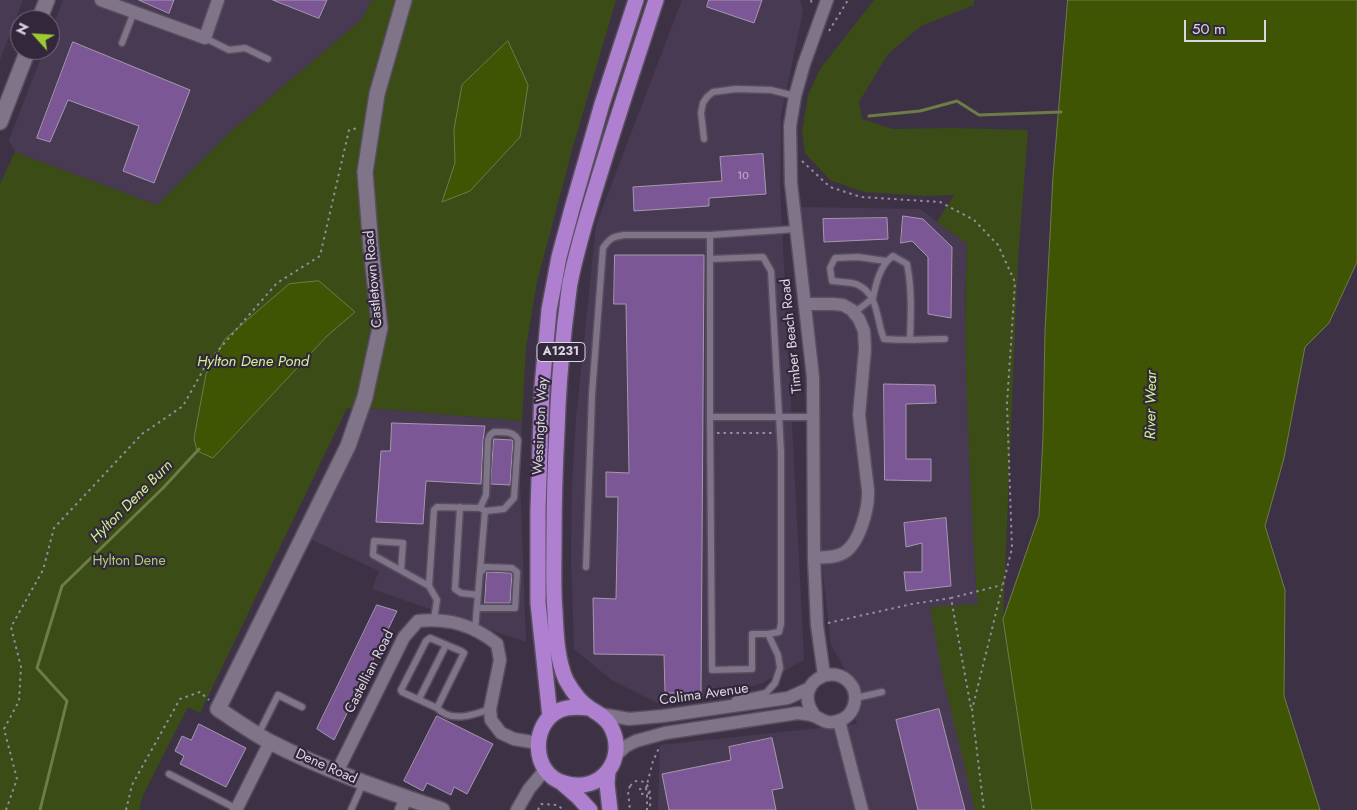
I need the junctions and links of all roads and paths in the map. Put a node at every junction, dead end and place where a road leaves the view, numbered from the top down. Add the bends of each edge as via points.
1 (101, 0) edge
2 (218, 0) edge
3 (404, 0) edge
4 (636, 0) edge
5 (656, 0) edge
6 (828, 0) edge
7 (848, 0) edge
8 (115, 2) edge
9 (134, 12) junction
10 (834, 17) dead end
11 (205, 38) junction
12 (122, 43) dead end
13 (268, 59) dead end
14 (24, 60) edge
15 (795, 96) junction
16 (0, 122) edge
17 (372, 125) junction
18 (704, 139) dead end
19 (801, 160) dead end
20 (796, 229) junction
21 (710, 235) junction
22 (710, 259) junction
23 (886, 261) junction
24 (873, 298) junction
25 (805, 304) junction
26 (854, 313) junction
27 (910, 338) junction
28 (945, 339) dead end
29 (710, 417) junction
30 (813, 417) junction
31 (779, 418) junction
32 (710, 433) junction
33 (780, 433) junction
34 (460, 507) junction
35 (483, 509) junction
36 (814, 558) junction
37 (586, 567) dead end
38 (401, 570) junction
39 (481, 572) junction
40 (1003, 585) junction
41 (429, 586) junction
42 (478, 595) junction
43 (951, 598) junction
44 (477, 608) junction
45 (434, 619) junction
46 (817, 625) junction
47 (475, 630) junction
48 (768, 634) junction
49 (446, 644) junction
50 (824, 675) junction
51 (810, 688) junction
52 (882, 692) dead end
53 (856, 698) junction
54 (419, 699) junction
55 (302, 707) dead end
56 (437, 708) junction
57 (218, 709) junction
58 (490, 709) junction
59 (716, 709) junction
60 (972, 710) junction
61 (595, 711) junction
62 (816, 716) junction
63 (550, 717) junction
64 (839, 721) junction
65 (665, 733) junction
66 (264, 738) junction
67 (538, 742) junction
68 (616, 755) junction
69 (545, 770) junction
70 (608, 771) junction
71 (337, 772) junction
72 (169, 774) dead end
73 (362, 782) junction
74 (562, 783) junction
75 (646, 788) junction
76 (650, 793) junction
77 (404, 804) edge
78 (6, 810) edge
79 (126, 810) edge
80 (236, 810) edge
81 (351, 810) edge
82 (442, 810) edge
83 (517, 810) edge
84 (538, 810) edge
85 (563, 810) edge
86 (590, 810) edge
87 (610, 810) edge
88 (630, 810) edge
89 (648, 810) edge
90 (862, 810) edge
91 (984, 810) edge

1 - 8 street
2 - 11 street
3 - 17 street, Castletown Road via 377,94
4 - 63 highway, Wessington Way / A1231 via 572,205 549,310 542,387 538,603
5 - 61 highway, Wessington Way / A1231 via 586,217 570,284 560,367 554,480 555,612 560,658 566,679 576,695
6 - 15 street, Timber Beach Road
7 - 10 path via 827,35
8 - 9 street
9 - 11 street
9 - 12 lane
11 - 13 lane via 230,50 245,48
14 - 16 street
15 - 18 lane via 771,90 713,92 703,103 701,113
15 - 20 street, Timber Beach Road via 790,154
17 - 57 street, Castletown Road via 365,172 380,328 365,397 348,446
17 - 78 path via 349,130 320,256 277,283 207,363 183,406 142,434 54,528 43,570 11,626 20,667 19,700 4,729 18,779
19 - 40 path via 830,187 861,198 940,202 974,220 998,245 1015,282 1007,404 1012,548
20 - 21 lane
20 - 25 street, Timber Beach Road
21 - 22 lane
21 - 37 lane via 614,236 603,248 592,394
22 - 29 lane
22 - 31 lane via 763,257 771,271
23 - 24 lane
23 - 24 lane via 835,258 830,268 832,281 856,284
23 - 27 lane via 893,256 907,264
24 - 26 lane
24 - 27 lane via 884,339
25 - 26 street via 842,305
25 - 30 street, Timber Beach Road via 813,377
26 - 36 street via 864,331 859,415 868,498 862,524 851,547 836,556
27 - 28 lane
29 - 31 lane
29 - 32 lane
30 - 31 lane
30 - 36 street, Timber Beach Road
31 - 33 lane
32 - 33 path
32 - 48 lane via 712,670 752,669 752,634
33 - 48 lane via 781,624 778,632
34 - 35 lane
34 - 41 lane via 437,506 434,510
34 - 42 lane via 455,589
35 - 35 lane via 488,440 494,432 513,433 518,440 514,498 504,509
35 - 39 lane
36 - 46 street, Timber Beach Road
38 - 38 lane via 373,555 374,542 403,543
38 - 41 lane
39 - 42 lane
39 - 44 lane via 485,567 512,568 517,572 515,608
40 - 43 path
40 - 60 path
41 - 45 lane via 437,600
42 - 44 lane
43 - 46 path
43 - 60 path
44 - 47 lane
45 - 47 street
45 - 71 street, Castellian Road via 418,621 404,637
46 - 50 street, Timber Beach Road
47 - 58 street via 497,644 500,660
48 - 59 lane via 780,668 775,683 766,693 737,699
49 - 54 lane
49 - 54 lane via 430,638 426,641 401,690
49 - 56 lane via 464,654
50 - 51 street
50 - 53 street via 834,674 848,681
51 - 59 street, Colima Avenue via 788,698
51 - 62 street via 808,702
52 - 53 lane
53 - 64 street via 853,709
54 - 56 lane
55 - 66 lane via 278,695
56 - 58 lane via 452,716 473,715
57 - 66 street, Dene Road
57 - 79 path via 200,692 180,699 132,785
58 - 67 street via 491,720 501,733 514,739
59 - 61 street, Colima Avenue via 628,719
60 - 91 path
61 - 63 highway via 577,706
61 - 68 highway, Wessington Way via 608,722 616,736
62 - 64 street via 827,722
62 - 65 street via 798,713
63 - 67 highway
64 - 90 street
65 - 68 street via 636,741
65 - 75 path
66 - 71 street, Dene Road
66 - 80 street
67 - 69 highway via 540,762
68 - 70 highway
69 - 74 highway
69 - 83 street
70 - 74 highway via 591,783 576,786
70 - 87 highway
71 - 73 street, Dene Road
72 - 80 lane
73 - 77 street, Dene Road
73 - 81 lane
74 - 86 highway
75 - 76 path via 640,789 641,794
75 - 89 path, bridge
76 - 88 path, bridge via 643,781 633,782 628,791
76 - 89 path, bridge
77 - 82 street, Dene Road
84 - 85 path via 541,804 558,805

